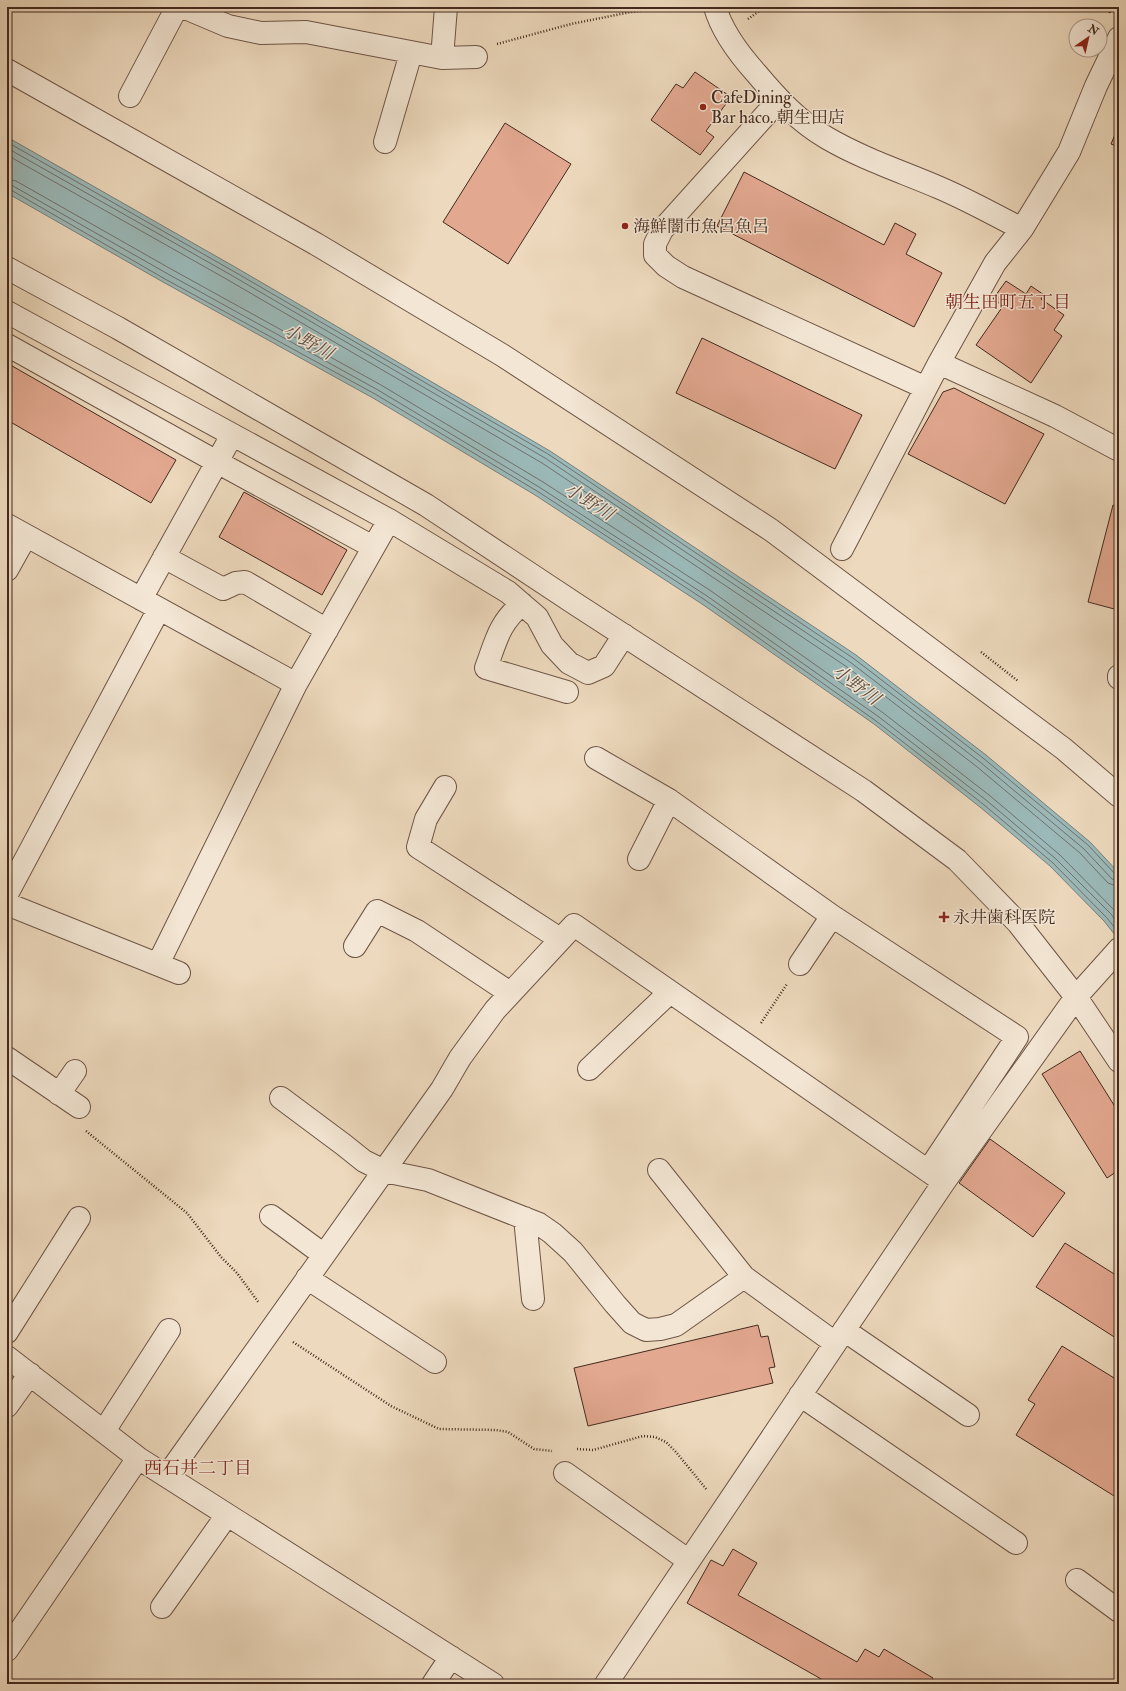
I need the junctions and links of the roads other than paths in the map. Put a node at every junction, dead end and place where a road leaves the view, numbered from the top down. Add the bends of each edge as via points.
1 (177, 7) edge
2 (183, 7) edge
3 (446, 7) edge
4 (715, 7) edge
5 (1119, 38) edge
6 (411, 53) junction
7 (476, 57) road end
8 (442, 58) junction
9 (7, 70) edge
10 (130, 96) dead end
11 (779, 100) junction
12 (385, 142) dead end
13 (1022, 229) junction
14 (7, 268) edge
15 (7, 312) edge
16 (7, 345) edge
17 (939, 363) junction
18 (926, 388) junction
19 (232, 435) junction
20 (1119, 450) edge
21 (217, 462) junction
22 (389, 520) junction
23 (7, 525) edge
24 (26, 536) junction
25 (373, 547) junction
26 (842, 549) dead end
27 (164, 557) junction
28 (7, 570) edge
29 (150, 604) junction
30 (522, 604) junction
31 (327, 630) junction
32 (624, 635) junction
33 (296, 684) junction
34 (567, 692) dead end
35 (596, 758) dead end
36 (445, 787) dead end
37 (1119, 796) edge
38 (669, 800) junction
39 (639, 859) dead end
40 (14, 864) edge
41 (7, 894) edge
42 (7, 904) edge
43 (832, 916) junction
44 (560, 939) junction
45 (355, 946) dead end
46 (1119, 949) edge
47 (158, 964) junction
48 (800, 964) road end
49 (179, 973) dead end
50 (670, 992) junction
51 (510, 993) junction
52 (1076, 997) junction
53 (7, 1058) edge
54 (1119, 1061) edge
55 (589, 1069) dead end
56 (75, 1071) dead end
57 (59, 1094) junction
58 (280, 1098) dead end
59 (78, 1107) dead end
60 (659, 1170) dead end
61 (384, 1171) junction
62 (936, 1177) junction
63 (271, 1216) dead end
64 (79, 1218) dead end
65 (525, 1218) junction
66 (324, 1255) junction
67 (744, 1277) junction
68 (307, 1278) junction
69 (533, 1300) dead end
70 (169, 1330) dead end
71 (7, 1332) edge
72 (840, 1337) junction
73 (7, 1357) edge
74 (435, 1362) dead end
75 (30, 1374) junction
76 (800, 1395) junction
77 (7, 1406) edge
78 (968, 1415) dead end
79 (104, 1431) junction
80 (138, 1458) junction
81 (565, 1473) dead end
82 (167, 1476) junction
83 (227, 1515) junction
84 (1016, 1543) dead end
85 (689, 1561) junction
86 (1077, 1580) dead end
87 (162, 1607) dead end
88 (1119, 1611) edge
89 (7, 1650) edge
90 (451, 1657) junction
91 (433, 1684) edge
92 (493, 1684) edge
93 (606, 1684) edge

1 - 10 street
2 - 6 street via 228,26 261,33 306,32
3 - 8 street
4 - 11 street via 730,40
5 - 13 street via 1068,152
6 - 8 street
6 - 12 street
7 - 8 street
9 - 37 street via 316,244 488,347 771,530 1064,749
11 - 13 street via 826,138 850,151 942,189
11 - 18 street via 662,230 656,244 656,256 683,277
13 - 17 street via 995,263
14 - 32 street via 118,328 426,504
15 - 19 street
16 - 21 street
17 - 18 street
17 - 20 street via 1055,416
18 - 26 street
19 - 21 street
19 - 22 street
21 - 25 street
21 - 27 street
22 - 25 street
22 - 30 street via 508,592
23 - 24 street
24 - 28 street
24 - 29 street
25 - 31 street
27 - 29 street
27 - 31 street via 223,589 245,582
29 - 33 street
29 - 40 street
30 - 32 street via 537,617 552,645 569,663 588,673 604,666
30 - 34 street via 510,614 502,626 486,668
31 - 33 street
32 - 52 street via 864,791 957,860 1018,923
33 - 47 street
35 - 38 street
36 - 44 street via 426,819 418,847
38 - 39 street
38 - 43 street
40 - 41 street
42 - 47 street
43 - 48 street
43 - 62 street via 1017,1037
44 - 50 street via 574,925
44 - 51 street
45 - 51 street via 377,911 417,931
46 - 52 street
47 - 49 street
50 - 55 street
50 - 62 street
51 - 61 street via 460,1058 442,1090
52 - 54 street
52 - 62 street
53 - 57 street
56 - 57 street
57 - 59 street
58 - 61 street via 344,1144 364,1162
60 - 67 street
61 - 65 street via 428,1180
61 - 66 street
62 - 72 street
63 - 66 street
64 - 71 street
65 - 67 street via 552,1233 573,1252 632,1323 646,1330 676,1325
65 - 69 street
66 - 68 street
67 - 72 street
68 - 74 street
68 - 82 street
70 - 79 street
72 - 76 street
72 - 78 street
73 - 75 street
75 - 77 street
75 - 79 street
76 - 84 street
76 - 85 street
79 - 80 street
80 - 82 street
80 - 89 street
81 - 85 street
82 - 83 street
83 - 87 street
83 - 90 street
85 - 93 street
86 - 88 street
90 - 91 street
90 - 92 street

